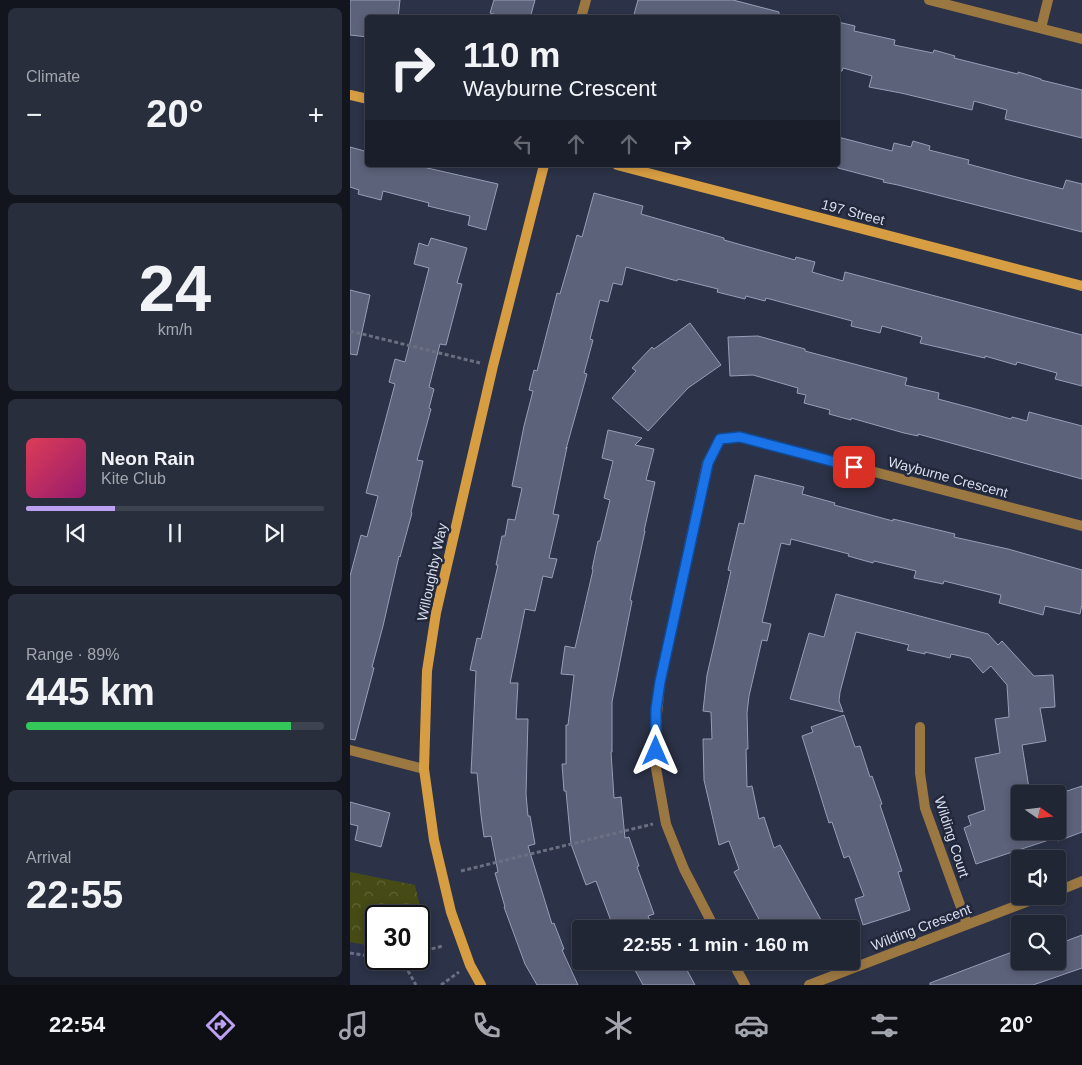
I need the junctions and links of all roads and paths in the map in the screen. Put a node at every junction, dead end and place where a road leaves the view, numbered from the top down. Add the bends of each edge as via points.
1 (586, 0) edge
2 (929, 0) edge
3 (1048, 0) edge
4 (582, 15) edge
5 (1041, 28) junction
6 (1082, 39) edge
7 (350, 95) edge
8 (365, 98) edge
9 (543, 167) edge
10 (625, 167) edge
11 (1082, 286) edge
12 (350, 331) edge
13 (493, 366) junction
14 (1082, 526) edge
15 (920, 727) dead end
16 (350, 750) edge
17 (424, 769) junction
18 (665, 820) junction
19 (461, 871) dead end
20 (1082, 882) edge
21 (1066, 888) edge
22 (1018, 905) edge
23 (710, 920) edge
24 (967, 924) junction
25 (443, 946) dead end
26 (430, 949) edge
27 (350, 952) edge
28 (365, 955) edge
29 (470, 965) junction
30 (408, 970) edge
31 (737, 970) edge
32 (416, 985) edge
33 (440, 985) edge
34 (481, 985) edge
35 (745, 985) edge
36 (809, 985) edge

1 - 4 street
2 - 5 street
3 - 5 street
5 - 6 street
7 - 8 street
9 - 13 street, Willoughby Way
10 - 11 street, 197 Street
12 - 13 path
13 - 17 street, Willoughby Way via 436,613 427,671
14 - 18 street, Wayburne Crescent via 740,437 720,439 708,463 660,682 655,735 656,768
15 - 24 street, Wilding Court via 920,773 925,808
16 - 17 street
17 - 29 street, Willoughby Way via 434,840 451,912
18 - 19 path
18 - 23 street, Wayburne Crescent via 684,869
20 - 21 street
22 - 24 street, Wilding Crescent
24 - 36 street, Wilding Crescent
25 - 26 path
27 - 28 path
29 - 33 path
29 - 34 street, Willoughby Way
30 - 32 path
31 - 35 street

